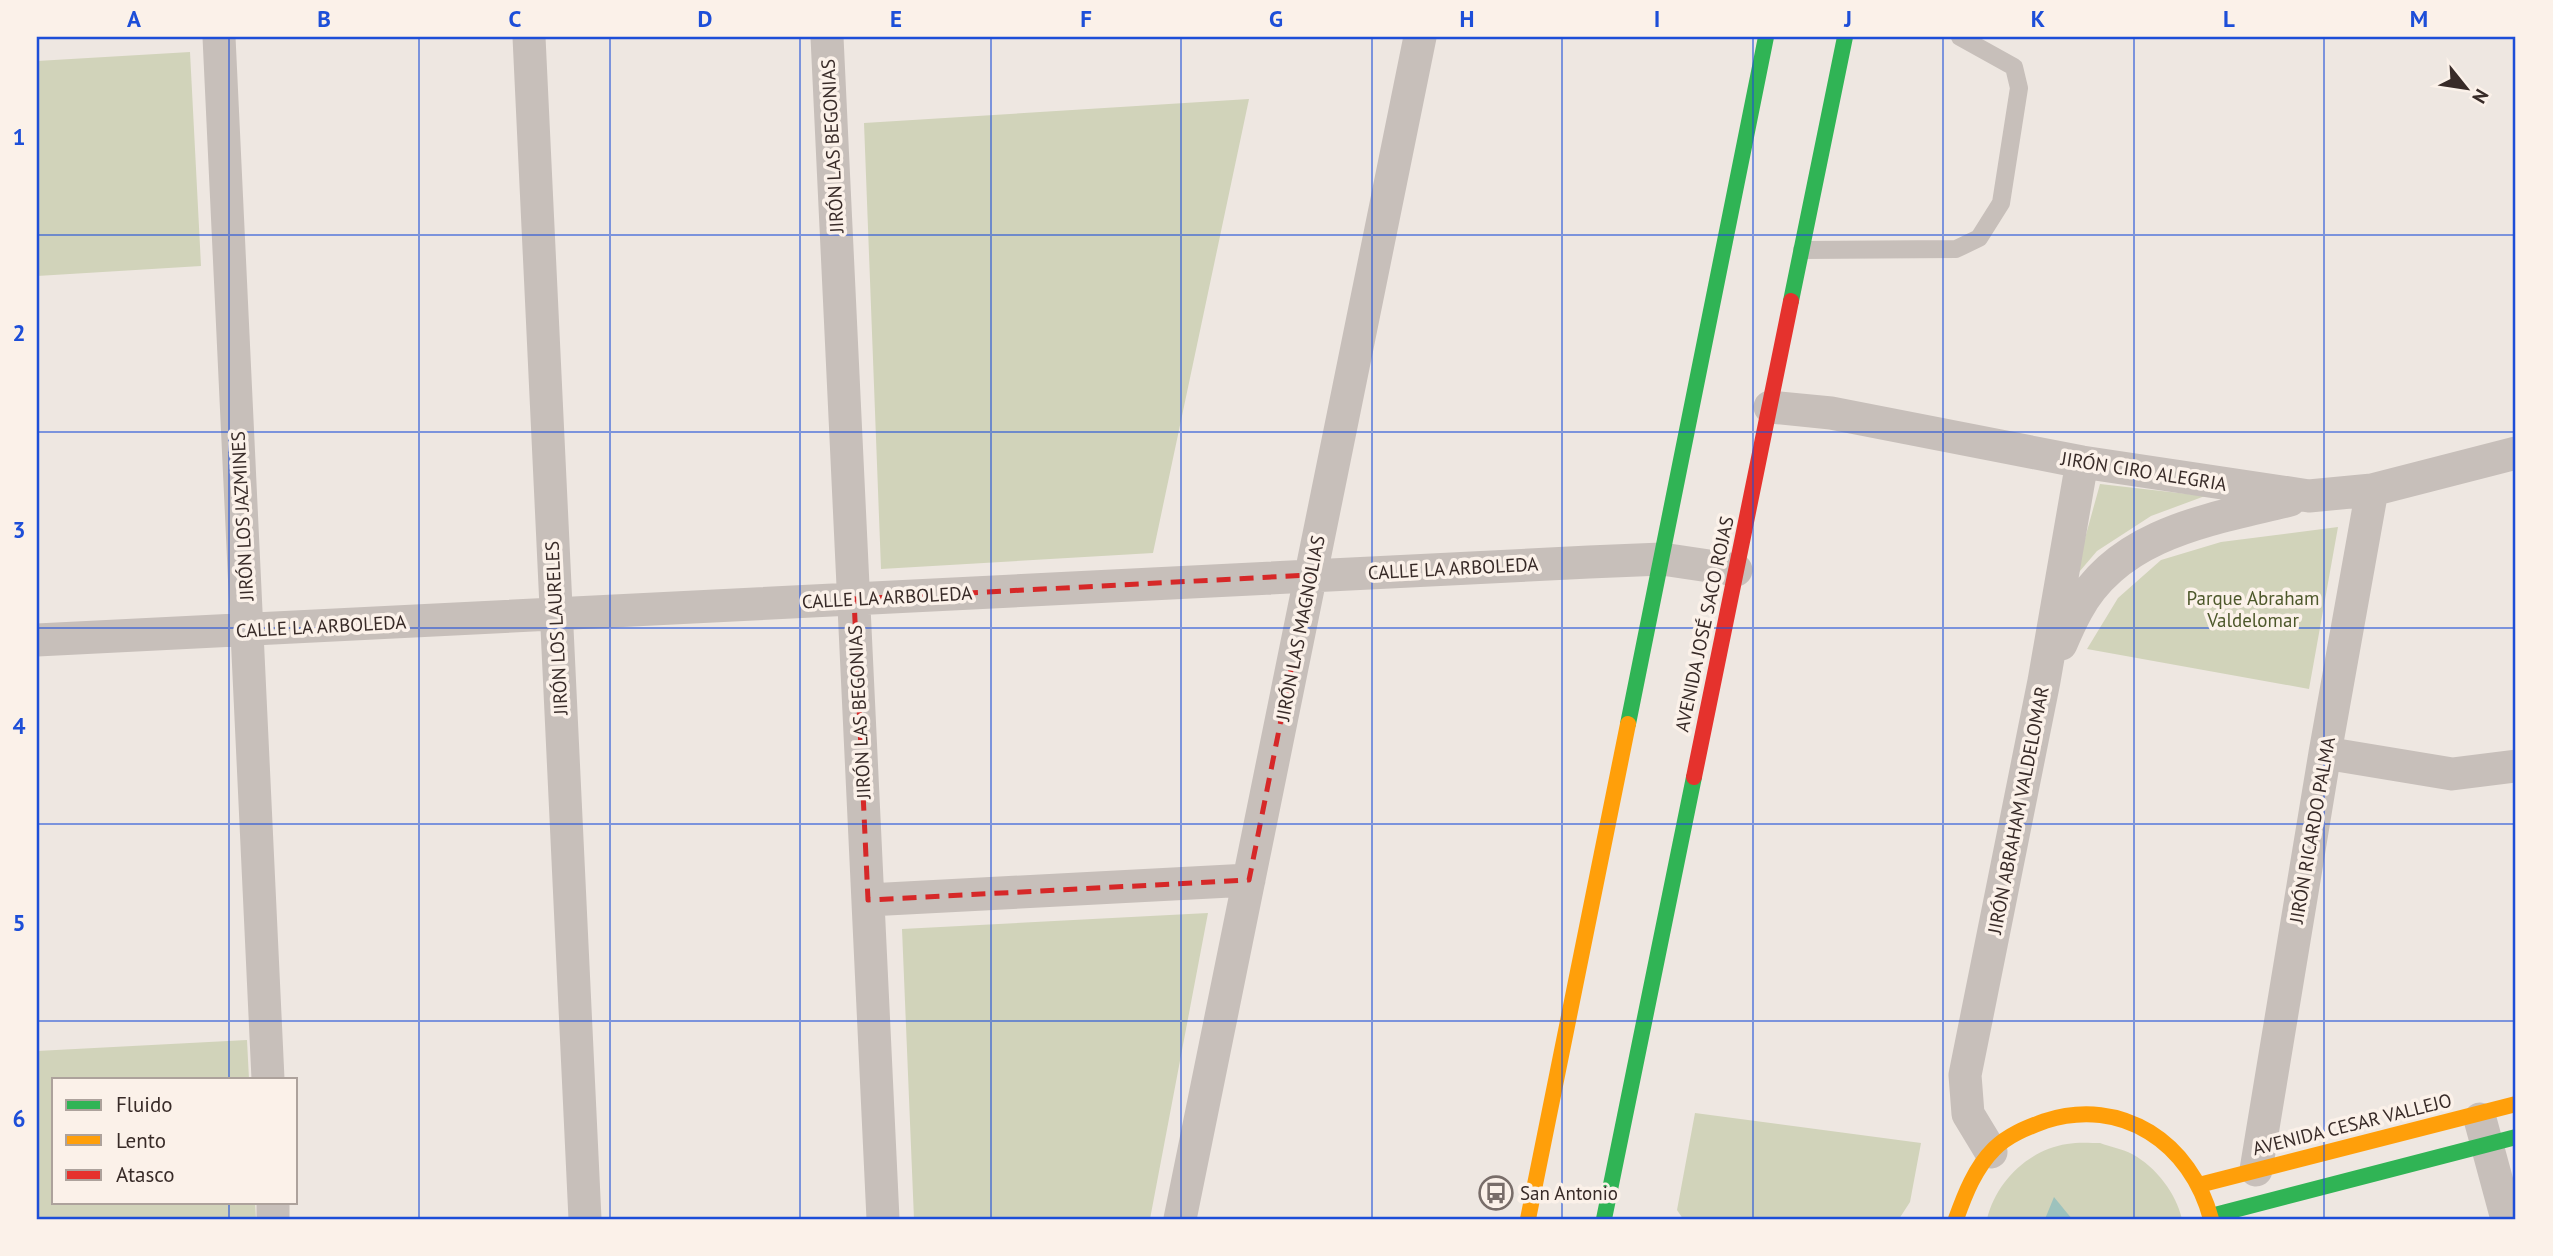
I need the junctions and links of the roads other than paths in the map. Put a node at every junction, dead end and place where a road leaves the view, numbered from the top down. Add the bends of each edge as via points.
1 (219, 37) edge
2 (529, 37) edge
3 (827, 37) edge
4 (1420, 37) edge
5 (1766, 37) edge
6 (1845, 37) edge
7 (1960, 37) edge
8 (1802, 250) junction
9 (1770, 407) junction
10 (2516, 453) edge
11 (2082, 462) junction
12 (2372, 490) junction
13 (2309, 496) junction
14 (1662, 559) junction
15 (1736, 570) junction
16 (1311, 575) junction
17 (854, 599) junction
18 (555, 614) junction
19 (247, 629) junction
20 (37, 640) edge
21 (2044, 681) junction
22 (2325, 752) junction
23 (2516, 766) edge
24 (1249, 880) junction
25 (868, 900) junction
26 (268, 1078) edge
27 (2516, 1104) edge
28 (2479, 1113) junction
29 (2502, 1141) edge
30 (1991, 1152) junction
31 (2256, 1170) junction
32 (2199, 1185) junction
33 (2211, 1217) edge
34 (585, 1219) edge
35 (883, 1219) edge
36 (1180, 1219) edge
37 (1528, 1219) edge
38 (1604, 1219) edge
39 (1956, 1219) edge
40 (2507, 1219) edge

1 - 19 street, JIRÓN LOS JAZMINES
2 - 18 street, JIRÓN LOS LAURELES
3 - 17 street, JIRÓN LAS BEGONIAS
4 - 16 street, JIRÓN LAS MAGNOLIAS
5 - 14 main road
6 - 8 main road, AVENIDA JOSÉ SACO ROJAS
7 - 8 lane via 2014,67 2019,88 2001,203 1979,238 1956,249
8 - 9 main road, AVENIDA JOSÉ SACO ROJAS
9 - 11 street, JIRÓN CIRO ALEGRIA via 1831,413
9 - 15 main road, AVENIDA JOSÉ SACO ROJAS
10 - 12 street, JIRÓN CIRO ALEGRIA
11 - 13 street, JIRÓN CIRO ALEGRIA
11 - 21 street, JIRÓN ABRAHAM VALDELOMAR
12 - 13 street, JIRÓN CIRO ALEGRIA
12 - 22 street, JIRÓN RICARDO PALMA
13 - 21 street via 2202,521 2162,535 2129,554 2100,579 2078,608
14 - 15 street, CALLE LA ARBOLEDA
14 - 16 street, CALLE LA ARBOLEDA
14 - 37 main road
15 - 38 main road, AVENIDA JOSÉ SACO ROJAS
16 - 17 street, CALLE LA ARBOLEDA
16 - 24 street, JIRÓN LAS MAGNOLIAS
17 - 18 street, CALLE LA ARBOLEDA
17 - 25 street, JIRÓN LAS BEGONIAS
18 - 19 street, CALLE LA ARBOLEDA
18 - 34 street, JIRÓN LOS LAURELES
19 - 20 street, CALLE LA ARBOLEDA
19 - 26 street, JIRÓN LOS JAZMINES
21 - 30 street, JIRÓN ABRAHAM VALDELOMAR via 1965,1075 1968,1114
22 - 23 street via 2452,774
22 - 31 street, JIRÓN RICARDO PALMA
24 - 25 street
24 - 36 street, JIRÓN LAS MAGNOLIAS
25 - 35 street, JIRÓN LAS BEGONIAS
27 - 28 main road, AVENIDA CESAR VALLEJO
28 - 29 street
28 - 31 main road, AVENIDA CESAR VALLEJO
29 - 33 main road
29 - 40 street
30 - 32 main road via 2024,1128 2061,1115 2101,1114 2139,1125 2172,1148
30 - 39 main road via 1968,1185
31 - 32 main road, AVENIDA CESAR VALLEJO
32 - 33 main road

